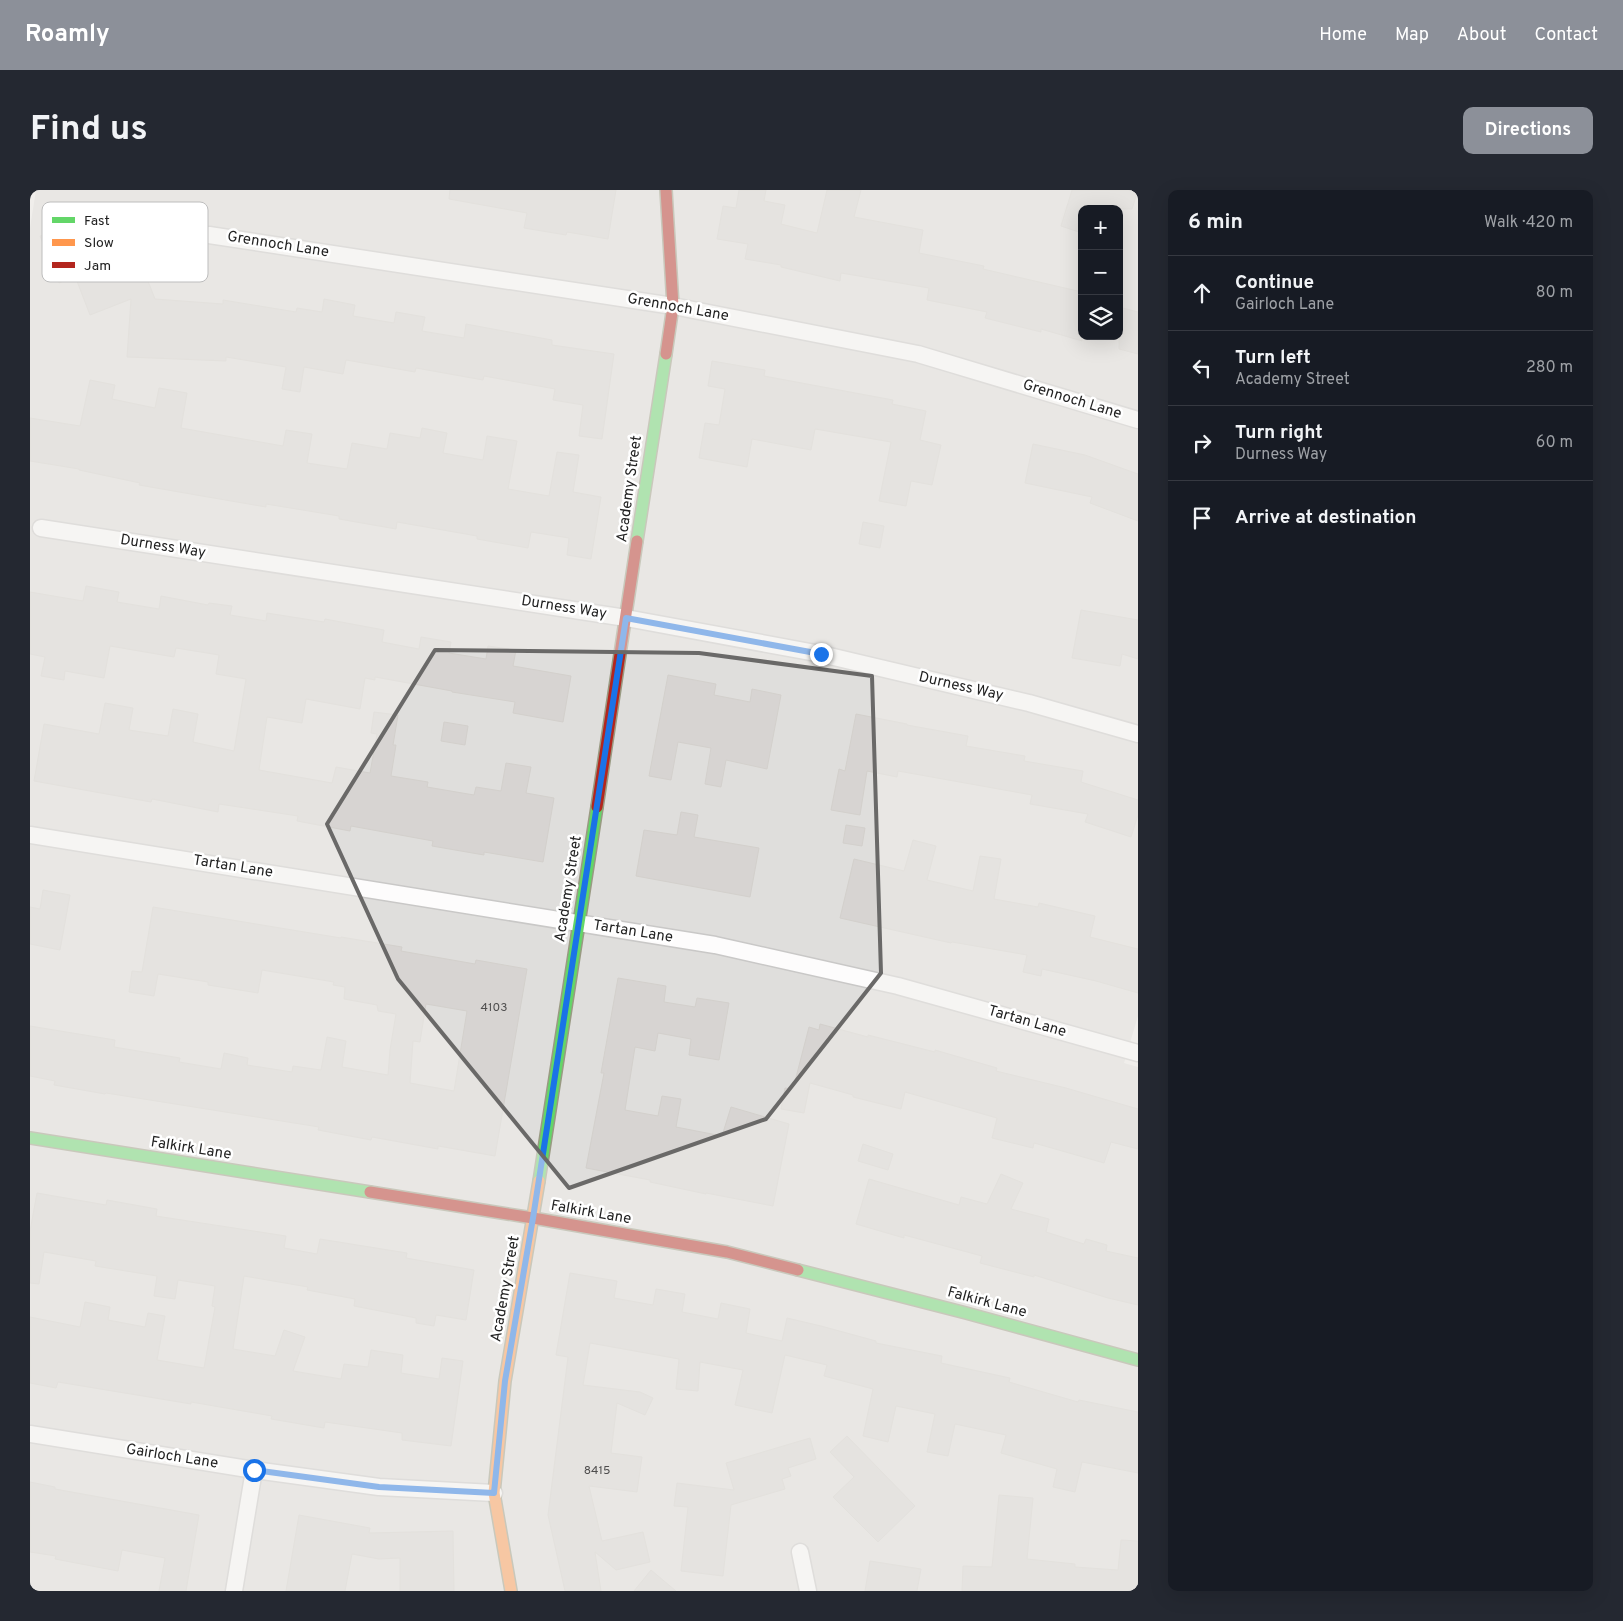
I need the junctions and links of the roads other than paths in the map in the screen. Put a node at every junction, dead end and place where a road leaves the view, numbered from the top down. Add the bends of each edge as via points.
1 (666, 190) edge
2 (209, 235) dead end
3 (673, 306) junction
4 (1138, 420) edge
5 (42, 528) dead end
6 (626, 618) junction
7 (1138, 734) edge
8 (30, 835) edge
9 (579, 923) junction
10 (1138, 1053) edge
11 (30, 1138) edge
12 (533, 1218) junction
13 (1138, 1360) edge
14 (30, 1434) edge
15 (254, 1470) junction
16 (494, 1493) junction
17 (800, 1552) dead end
18 (234, 1591) edge
19 (511, 1591) edge
20 (808, 1591) edge

1 - 3 street, Academy Street
2 - 3 street, Grennoch Lane
3 - 4 street, Grennoch Lane via 918,354
3 - 6 street, Academy Street
5 - 6 street, Durness Way
6 - 7 street, Durness Way via 821,654 1029,703
6 - 9 street, Academy Street
8 - 9 street, Tartan Lane
9 - 10 street, Tartan Lane via 715,945 898,986
9 - 12 street, Academy Street
11 - 12 street, Falkirk Lane
12 - 13 street, Falkirk Lane via 727,1252
12 - 16 street, Academy Street via 505,1381
14 - 15 street, Gairloch Lane
15 - 16 street, Gairloch Lane via 379,1487
15 - 18 street
16 - 19 street, Academy Street
17 - 20 street

